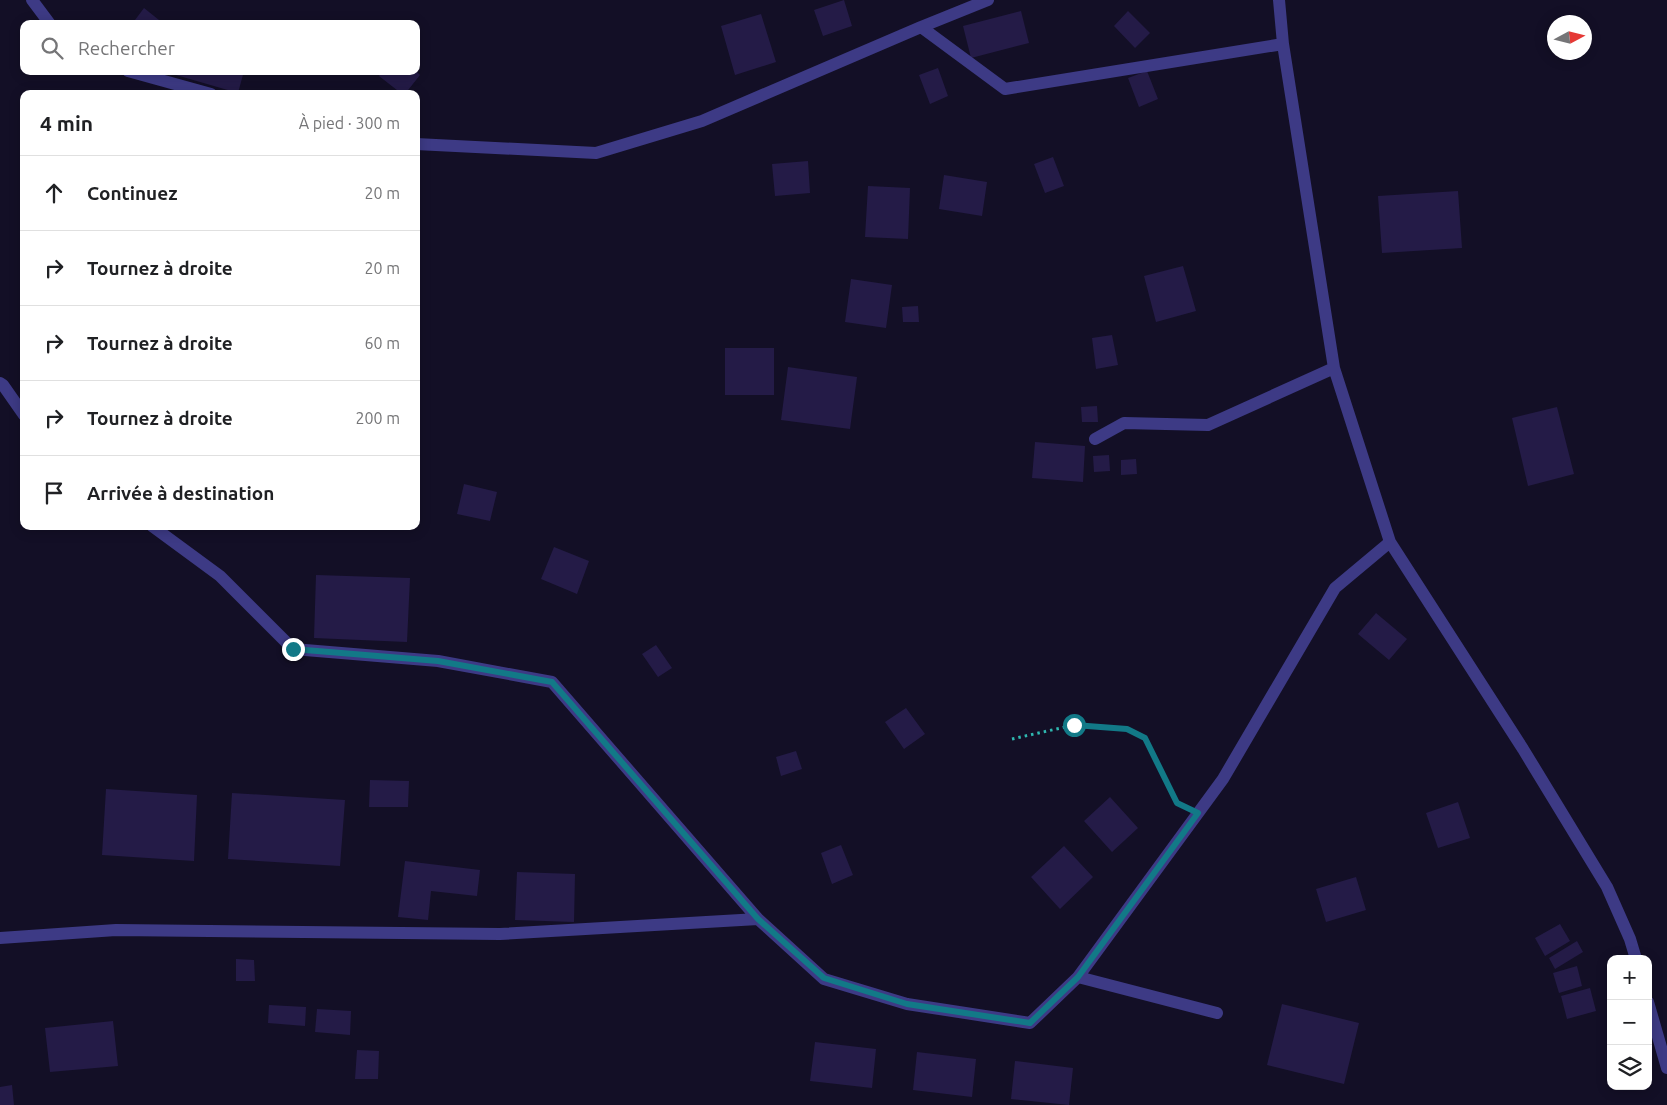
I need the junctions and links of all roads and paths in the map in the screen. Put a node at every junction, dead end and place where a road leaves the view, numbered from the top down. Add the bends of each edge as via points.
1 (32, 0) edge
2 (988, 0) edge
3 (1279, 0) edge
4 (47, 20) edge
5 (921, 27) junction
6 (1284, 44) junction
7 (142, 75) edge
8 (197, 90) edge
9 (420, 144) edge
10 (1334, 368) junction
11 (0, 383) edge
12 (20, 409) edge
13 (1095, 439) dead end
14 (157, 530) edge
15 (1390, 542) junction
16 (1012, 740) dead end
17 (1198, 813) junction
18 (758, 919) junction
19 (0, 938) edge
20 (1635, 955) edge
21 (1078, 977) junction
22 (1217, 1013) dead end
23 (1652, 1016) edge
24 (1667, 1068) edge

1 - 4 street
2 - 5 street
3 - 6 street
5 - 6 street via 1004,89
5 - 9 street via 702,121 596,153
6 - 10 street
7 - 8 street
10 - 13 street via 1208,425 1124,423
10 - 15 street
11 - 12 street
14 - 18 street via 220,576 293,649 438,661 552,682
15 - 17 street via 1336,588 1223,779
15 - 20 street via 1607,887
16 - 17 path via 1074,725 1127,729 1145,738 1177,803
17 - 21 street
18 - 19 street via 500,934 116,930
18 - 21 street via 824,978 907,1004 1030,1023
21 - 22 street
23 - 24 street

